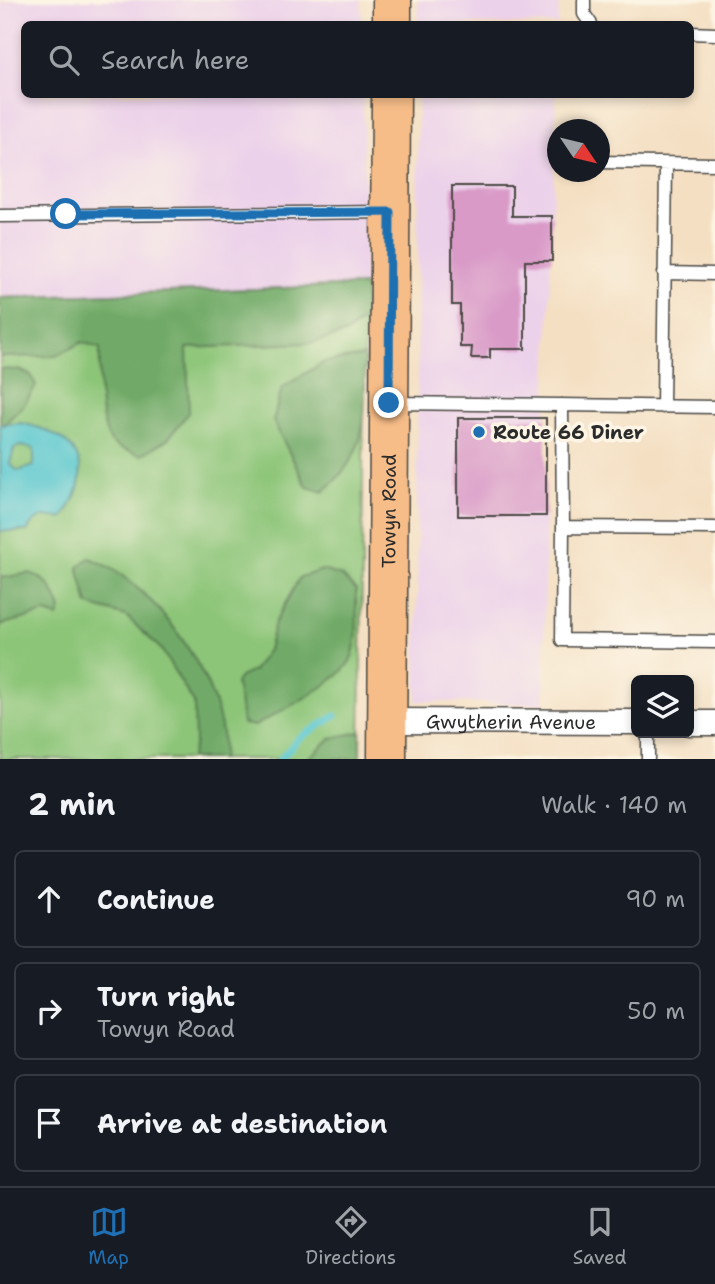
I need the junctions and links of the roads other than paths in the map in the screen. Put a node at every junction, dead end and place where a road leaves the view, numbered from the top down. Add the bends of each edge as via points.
1 (392, 0) edge
2 (584, 0) edge
3 (392, 21) edge
4 (589, 21) edge
5 (694, 33) edge
6 (715, 34) edge
7 (391, 98) edge
8 (610, 162) edge
9 (666, 163) junction
10 (715, 164) edge
11 (390, 212) junction
12 (0, 216) edge
13 (664, 274) junction
14 (715, 275) edge
15 (389, 403) junction
16 (562, 405) junction
17 (663, 407) junction
18 (715, 407) edge
19 (563, 527) junction
20 (715, 528) edge
21 (715, 642) edge
22 (387, 721) junction
23 (631, 722) edge
24 (694, 723) edge
25 (715, 723) edge
26 (648, 738) edge
27 (387, 759) edge
28 (648, 759) edge

1 - 3 main road
2 - 4 lane
5 - 6 lane
7 - 11 main road, Towyn Road
8 - 9 lane
9 - 10 lane
9 - 13 lane
11 - 12 lane
11 - 15 main road, Towyn Road
13 - 14 lane
13 - 17 lane
15 - 16 lane
15 - 22 main road, Towyn Road
16 - 17 lane
16 - 19 lane
17 - 18 lane
19 - 20 lane
19 - 21 lane via 562,640
22 - 23 street, Gwytherin Avenue
22 - 27 main road, Towyn Road
24 - 25 street
26 - 28 lane

